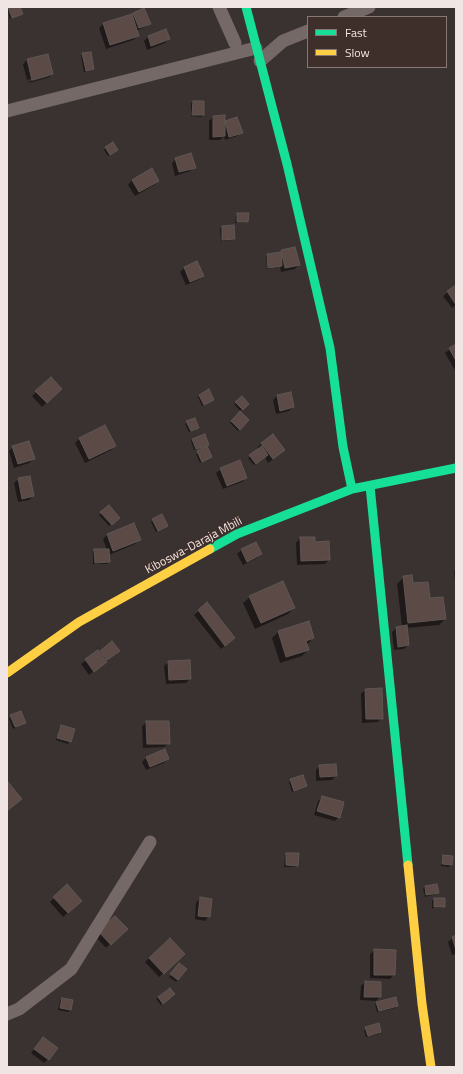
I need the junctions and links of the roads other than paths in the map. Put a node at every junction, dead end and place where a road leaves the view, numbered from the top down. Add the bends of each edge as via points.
1 (219, 7) edge
2 (246, 7) edge
3 (369, 7) edge
4 (346, 16) edge
5 (307, 31) edge
6 (235, 43) dead end
7 (256, 48) junction
8 (260, 61) junction
9 (7, 111) edge
10 (456, 468) edge
11 (370, 486) junction
12 (352, 489) junction
13 (7, 673) edge
14 (150, 842) dead end
15 (7, 1014) edge
16 (431, 1067) edge

1 - 6 street
2 - 7 street
3 - 4 street
5 - 8 street via 283,41
7 - 8 street
7 - 9 street
8 - 12 street via 330,348 343,447
10 - 11 street, Kiboswa-Daraja Mbili
11 - 12 street, Kiboswa-Daraja Mbili
11 - 16 street via 422,1004
12 - 13 street, Kiboswa-Daraja Mbili via 237,534 79,622
14 - 15 street via 72,969 19,1009

